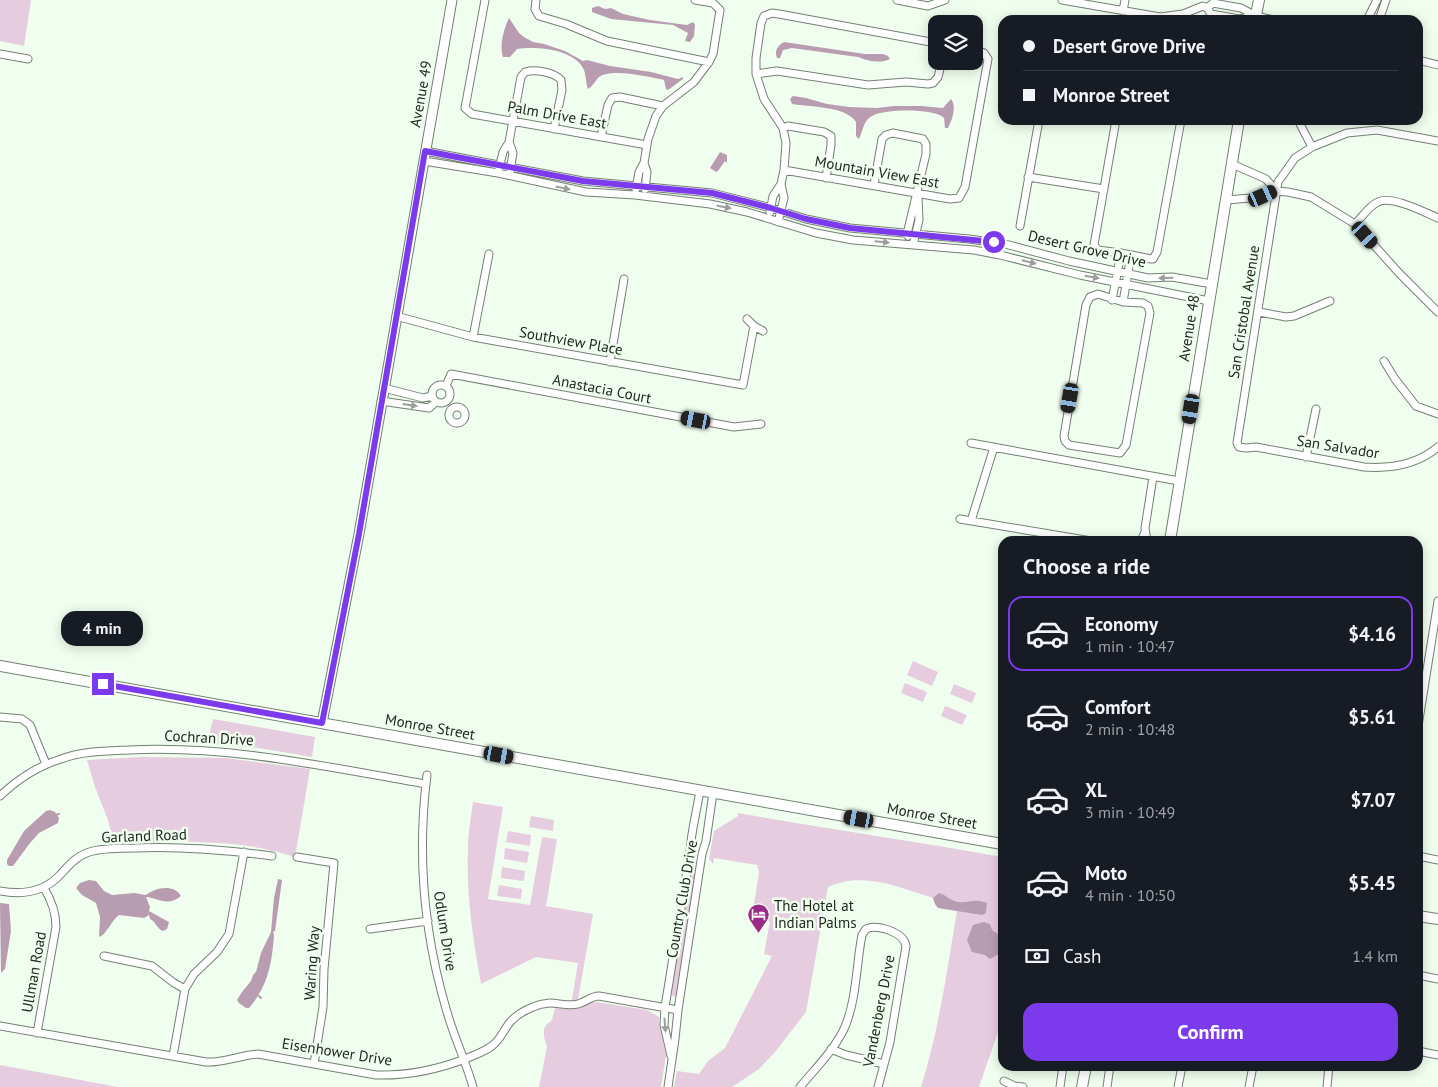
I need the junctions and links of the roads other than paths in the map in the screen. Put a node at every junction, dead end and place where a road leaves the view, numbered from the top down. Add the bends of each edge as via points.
1 (452, 0) edge
2 (485, 0) edge
3 (536, 0) edge
4 (696, 0) edge
5 (897, 0) edge
6 (945, 0) edge
7 (1062, 0) edge
8 (1125, 0) edge
9 (1259, 0) edge
10 (1377, 0) edge
11 (1386, 0) edge
12 (1205, 5) edge
13 (1373, 8) junction
14 (1123, 11) junction
15 (1382, 11) junction
16 (1148, 15) edge
17 (1175, 15) edge
18 (1217, 15) edge
19 (1251, 15) edge
20 (1256, 15) edge
21 (1370, 15) edge
22 (1381, 15) edge
23 (928, 42) edge
24 (983, 53) edge
25 (0, 54) edge
26 (28, 59) dead end
27 (1423, 61) edge
28 (709, 62) junction
29 (1438, 65) edge
30 (940, 70) edge
31 (756, 74) junction
32 (663, 106) junction
33 (513, 122) junction
34 (1038, 125) edge
35 (1115, 125) edge
36 (1180, 125) edge
37 (1238, 125) edge
38 (1301, 125) edge
39 (783, 128) junction
40 (554, 129) junction
41 (601, 137) junction
42 (1438, 141) edge
43 (510, 142) junction
44 (647, 145) junction
45 (1312, 147) junction
46 (425, 151) junction
47 (424, 161) junction
48 (644, 162) junction
49 (1232, 164) junction
50 (500, 165) junction
51 (510, 167) junction
52 (784, 170) junction
53 (498, 174) junction
54 (509, 176) junction
55 (1028, 177) junction
56 (826, 178) junction
57 (781, 184) junction
58 (636, 186) junction
59 (646, 186) junction
60 (874, 186) junction
61 (1104, 189) junction
62 (1276, 191) junction
63 (918, 193) junction
64 (635, 195) junction
65 (644, 196) junction
66 (1226, 200) junction
67 (771, 208) junction
68 (781, 211) junction
69 (1438, 218) edge
70 (768, 219) junction
71 (778, 222) junction
72 (1355, 224) junction
73 (1020, 226) dead end
74 (907, 234) junction
75 (917, 235) junction
76 (913, 245) junction
77 (1121, 253) junction
78 (489, 254) dead end
79 (1132, 255) junction
80 (1117, 272) junction
81 (1128, 274) junction
82 (1148, 278) junction
83 (624, 279) dead end
84 (1116, 281) junction
85 (1126, 283) junction
86 (1212, 284) junction
87 (1146, 288) junction
88 (1112, 300) junction
89 (1208, 301) junction
90 (1330, 301) dead end
91 (1123, 302) junction
92 (1437, 310) edge
93 (1258, 312) junction
94 (396, 316) junction
95 (747, 319) dead end
96 (754, 326) junction
97 (764, 331) dead end
98 (473, 338) junction
99 (1384, 361) dead end
100 (610, 362) junction
101 (446, 386) junction
102 (384, 388) junction
103 (434, 399) junction
104 (381, 401) junction
105 (447, 401) junction
106 (452, 408) dead end
107 (1316, 409) dead end
108 (1438, 414) edge
109 (761, 424) dead end
110 (1237, 437) joint
111 (972, 443) dead end
112 (994, 447) junction
113 (1438, 447) edge
114 (1306, 457) junction
115 (1154, 477) junction
116 (1179, 481) junction
117 (960, 519) dead end
118 (971, 521) junction
119 (1145, 532) junction
120 (1061, 536) edge
121 (1143, 536) edge
122 (1146, 536) edge
123 (1171, 536) edge
124 (1438, 601) edge
125 (0, 666) edge
126 (1423, 695) edge
127 (0, 717) edge
128 (322, 723) junction
129 (46, 764) junction
130 (427, 775) dead end
131 (426, 784) junction
132 (700, 790) junction
133 (713, 793) junction
134 (0, 796) edge
135 (998, 843) edge
136 (244, 852) junction
137 (272, 856) dead end
138 (297, 857) dead end
139 (1423, 857) edge
140 (1438, 860) edge
141 (44, 888) junction
142 (0, 891) edge
143 (1423, 917) edge
144 (1438, 919) edge
145 (428, 921) junction
146 (370, 929) dead end
147 (104, 956) dead end
148 (1423, 976) edge
149 (1438, 979) edge
150 (185, 990) junction
151 (665, 1007) junction
152 (678, 1010) junction
153 (0, 1026) edge
154 (38, 1032) junction
155 (831, 1049) junction
156 (1423, 1052) edge
157 (1438, 1055) edge
158 (173, 1056) junction
159 (463, 1060) junction
160 (672, 1060) junction
161 (314, 1064) junction
162 (884, 1064) junction
163 (1063, 1071) edge
164 (1085, 1071) edge
165 (1109, 1071) edge
166 (1181, 1071) edge
167 (1251, 1071) edge
168 (1329, 1071) edge
169 (1004, 1080) dead end
170 (473, 1087) edge
171 (668, 1087) edge
172 (800, 1087) edge
173 (878, 1087) edge
174 (1023, 1087) edge
175 (1060, 1087) edge
176 (1082, 1087) edge
177 (1107, 1087) edge
178 (1178, 1087) edge
179 (1249, 1087) edge
180 (1327, 1087) edge

1 - 46 street, Avenue 49
2 - 33 street, Palm Drive East via 465,108 472,114
3 - 28 street via 535,9 539,16 598,38
4 - 28 street via 719,7 720,18
5 - 6 street via 928,6
7 - 14 street
8 - 14 street
9 - 20 main road
10 - 13 street
11 - 15 street
12 - 17 street
12 - 18 street via 1211,14
12 - 19 street via 1213,3 1241,8
13 - 15 street
13 - 21 street
14 - 16 street
15 - 22 street
23 - 31 street via 772,13 764,16 761,23
24 - 63 street, Mountain View East via 988,59 963,193 955,200
25 - 26 street
27 - 29 street
28 - 32 street via 694,82
30 - 31 street via 938,78 928,84 868,85 777,71
31 - 39 street via 764,98
32 - 41 street via 612,98
32 - 44 street via 652,125
33 - 40 street, Palm Drive East
33 - 40 street via 521,77 534,71 555,75 562,83
33 - 43 street
34 - 55 street
35 - 61 street
36 - 79 street via 1157,252 1153,259
37 - 49 main road, Avenue 48
38 - 45 street
39 - 52 street via 786,143
39 - 56 street via 788,126 831,136
40 - 41 street, Palm Drive East
41 - 44 street, Palm Drive East
42 - 45 street, San Cristobal Avenue via 1396,132 1366,130 1347,133
43 - 50 street
43 - 51 street
44 - 48 street
45 - 62 street, San Cristobal Avenue via 1295,158 1278,182
46 - 47 street, Avenue 49
46 - 50 street, Desert Grove Drive
47 - 53 street, Desert Grove Drive
47 - 94 street, Avenue 49
48 - 58 street
48 - 59 street via 648,172
49 - 62 street via 1266,179
49 - 66 main road, Avenue 48
50 - 51 street, Desert Grove Drive
50 - 53 street
51 - 54 street
51 - 58 street, Desert Grove Drive via 583,181
52 - 56 street, Mountain View East
52 - 57 street
53 - 54 street, Desert Grove Drive
54 -> 64 street, Desert Grove Drive via 586,192
55 - 61 street
55 - 73 street
56 - 60 street, Mountain View East
57 - 67 street via 773,196
57 - 68 street via 784,198
58 - 59 street, Desert Grove Drive
58 - 64 street
59 - 65 street
59 - 67 street, Desert Grove Drive via 712,193
60 - 63 street, Mountain View East
60 - 63 street via 882,139 893,133 923,139 926,144
61 - 77 street via 1094,245 1098,250
62 - 66 street via 1263,196
62 - 72 street via 1311,197
62 - 93 street, San Cristobal Avenue
63 - 74 street
63 - 75 street
64 - 65 street, Desert Grove Drive
65 -> 70 street, Desert Grove Drive via 710,204
66 - 86 main road, Avenue 48
67 - 68 street, Desert Grove Drive
67 - 70 street
68 - 71 street
68 - 74 street, Desert Grove Drive via 850,228
69 - 72 street via 1395,201 1382,200
70 - 71 street, Desert Grove Drive
71 -> 76 street, Desert Grove Drive via 853,240
72 - 92 street
74 - 75 street, Desert Grove Drive
74 - 76 street
75 - 76 street
75 - 80 street, Desert Grove Drive via 1005,244
76 -> 84 street, Desert Grove Drive via 974,250
77 - 79 street
77 - 80 street
78 - 98 street
79 - 81 street
80 - 81 street, Desert Grove Drive
80 - 84 street
81 - 82 street, Desert Grove Drive
81 - 85 street
86 -> 82 street, Desert Grove Drive via 1172,277
82 - 87 street
83 - 100 street
84 - 85 street, Desert Grove Drive
84 - 88 street
85 - 87 street, Desert Grove Drive
85 - 91 street
86 - 89 main road, Avenue 48
87 - 89 street, Desert Grove Drive
88 - 91 street
88 - 91 street via 1098,294 1088,300 1064,436 1069,445 1120,453 1125,449 1150,313 1143,303
89 - 116 main road, Avenue 48
90 - 93 street via 1294,316
93 - 110 street, San Cristobal Avenue
94 - 98 street, Southview Place
94 - 102 street, Avenue 49
95 - 96 street
96 - 97 street
96 - 100 street, Southview Place via 743,385
98 - 100 street, Southview Place
99 - 108 street via 1416,406
101 - 103 street, Anastacia Court via 439,384 433,389
101 - 105 street via 450,391
101 - 109 street, Anastacia Court via 451,374 734,427
102 - 103 street
102 - 104 street, Avenue 49
104 -> 103 street via 429,408
103 - 105 street via 440,403
104 - 128 street, Avenue 49
105 - 106 street
107 - 114 street
110 - 114 street, San Salvador via 1239,447 1256,447
111 - 112 street
112 - 115 street
112 - 118 street
113 - 114 street, San Salvador via 1418,460 1386,468
115 - 116 street
115 - 119 street
116 - 123 main road, Avenue 48
117 - 118 street
118 - 120 street
119 - 121 street
119 - 122 street
124 - 126 street
125 - 128 main road, Monroe Street
127 - 129 street via 22,720 30,725
128 - 132 main road, Monroe Street
129 - 131 street, Cochran Drive via 77,755 109,751 206,750 278,758
129 - 134 street, Cochran Drive via 26,774
130 - 131 street, Odlum Drive
131 - 145 street, Odlum Drive via 422,854
132 - 133 main road, Monroe Street
132 - 151 street, Country Club Drive
133 - 135 main road, Monroe Street
133 - 152 street, Country Club Drive
136 - 137 street, Garland Road
136 - 141 street, Garland Road via 164,847 100,850 85,853 72,861
136 - 150 street via 229,934 217,952 194,974
138 - 161 street, Waring Way via 334,863 323,1007
139 - 140 street
141 - 142 street via 25,893
141 - 154 street, Ullman Road via 52,902 56,928
143 - 144 main road
145 - 146 street
145 - 159 street, Odlum Drive via 441,992
147 - 150 street via 152,966
148 - 149 street
150 - 158 street
151 - 152 street, Eisenhower Drive
151 - 159 street, Eisenhower Drive via 600,996 578,1004 542,1004 515,1017 491,1046
151 -> 160 street, Country Club Drive via 664,1025
152 - 160 street, Country Club Drive
153 - 154 street, Eisenhower Drive
154 - 158 street, Eisenhower Drive
155 - 162 street
155 - 162 street, Vandenberg Drive via 850,1014 862,935 876,927 899,935 905,941 892,1032
155 - 172 street
156 - 157 street
158 - 161 street, Eisenhower Drive via 215,1062 258,1054
159 - 161 street, Eisenhower Drive via 404,1075 376,1075
159 - 170 street, Odlum Drive
160 - 171 street, Country Club Drive
162 - 173 street, Vandenberg Drive
163 - 175 street
164 - 176 main road
165 - 177 street
166 - 178 street
167 - 179 street
168 - 180 street
169 - 174 street

